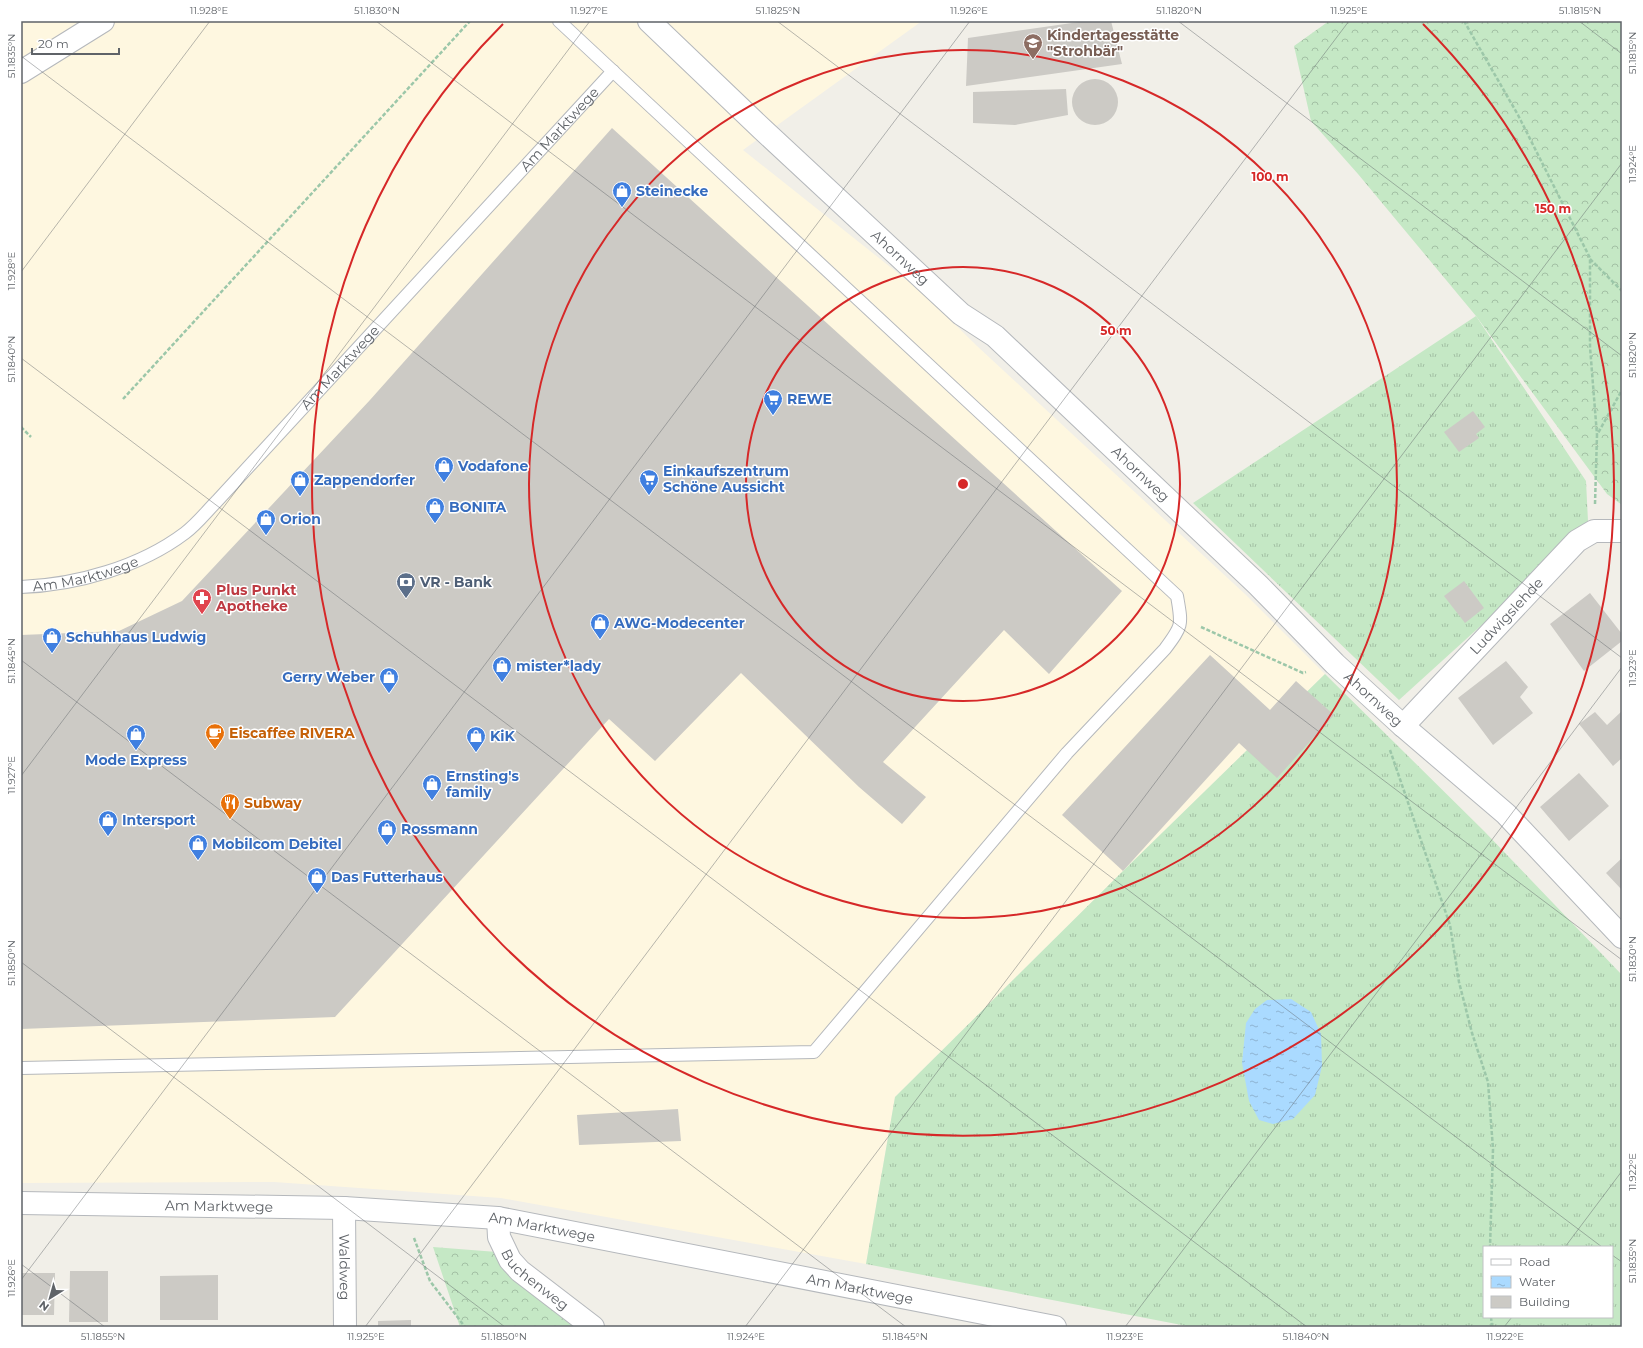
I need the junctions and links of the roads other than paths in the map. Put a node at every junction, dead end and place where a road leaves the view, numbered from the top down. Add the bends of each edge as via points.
1 (103, 21) edge
2 (559, 21) edge
3 (649, 21) edge
4 (613, 71) junction
5 (21, 72) edge
6 (1622, 531) edge
7 (21, 587) edge
8 (1403, 726) junction
9 (1622, 937) edge
10 (21, 1068) edge
11 (21, 1203) edge
12 (344, 1208) junction
13 (498, 1218) junction
14 (345, 1327) edge
15 (593, 1327) edge
16 (1055, 1327) edge

1 - 5 street
2 - 4 lane
3 - 8 street, Ahornweg via 961,314 1000,341
4 - 7 lane, Am Marktwege via 223,496 185,533 148,555 106,573 71,582
4 - 10 lane via 1176,596 1181,617 1179,630 1165,649 1067,753 814,1052
6 - 8 street, Ludwigslehde via 1594,531 1577,541
8 - 9 street, Ahornweg via 1506,814
11 - 12 street, Am Marktwege
12 - 13 street, Am Marktwege
12 - 14 street, Waldweg
13 - 15 street, Buchenweg via 499,1237 510,1260 520,1271
13 - 16 street, Am Marktwege

